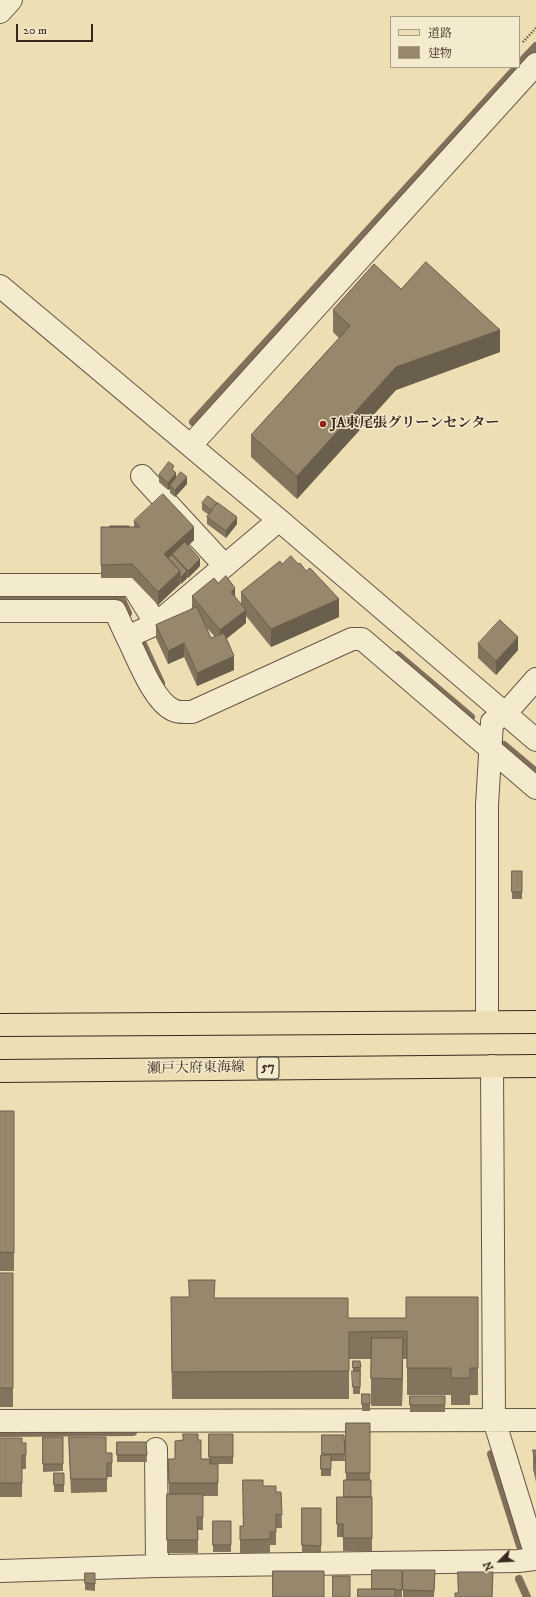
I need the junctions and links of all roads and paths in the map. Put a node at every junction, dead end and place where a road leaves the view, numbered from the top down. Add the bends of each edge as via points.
1 (11, 0) edge
2 (0, 12) edge
3 (536, 28) edge
4 (520, 46) edge
5 (536, 64) edge
6 (0, 286) edge
7 (190, 445) junction
8 (142, 476) dead end
9 (279, 520) junction
10 (225, 566) junction
11 (0, 585) edge
12 (0, 611) edge
13 (156, 624) junction
14 (127, 637) junction
15 (536, 679) edge
16 (505, 714) junction
17 (536, 740) edge
18 (490, 747) junction
19 (536, 788) edge
20 (487, 1021) junction
21 (536, 1022) edge
22 (0, 1025) edge
23 (492, 1066) junction
24 (536, 1066) edge
25 (0, 1071) edge
26 (494, 1420) junction
27 (536, 1420) edge
28 (0, 1421) edge
29 (156, 1449) dead end
30 (536, 1556) edge
31 (536, 1559) edge
32 (157, 1566) junction
33 (0, 1570) edge

1 - 2 street
3 - 4 path
5 - 7 street
6 - 7 street
7 - 9 street
8 - 10 street
9 - 10 street
9 - 16 street
10 - 13 street
11 - 13 street via 132,585
12 - 14 street via 115,611
13 - 14 street
14 - 18 street via 163,704 182,712 192,712 352,639 362,639
15 - 16 street
16 - 17 street
16 - 18 street via 492,722
18 - 19 street via 497,756
18 - 20 street via 487,806
20 - 21 main road
20 - 22 main road
23 - 24 main road, 瀬戸大府東海線 / 57
23 - 25 main road, 瀬戸大府東海線 / 57
23 - 26 street
26 - 27 street
26 - 28 street
26 - 30 street
29 - 32 street
31 - 32 street via 504,1562
32 - 33 street

